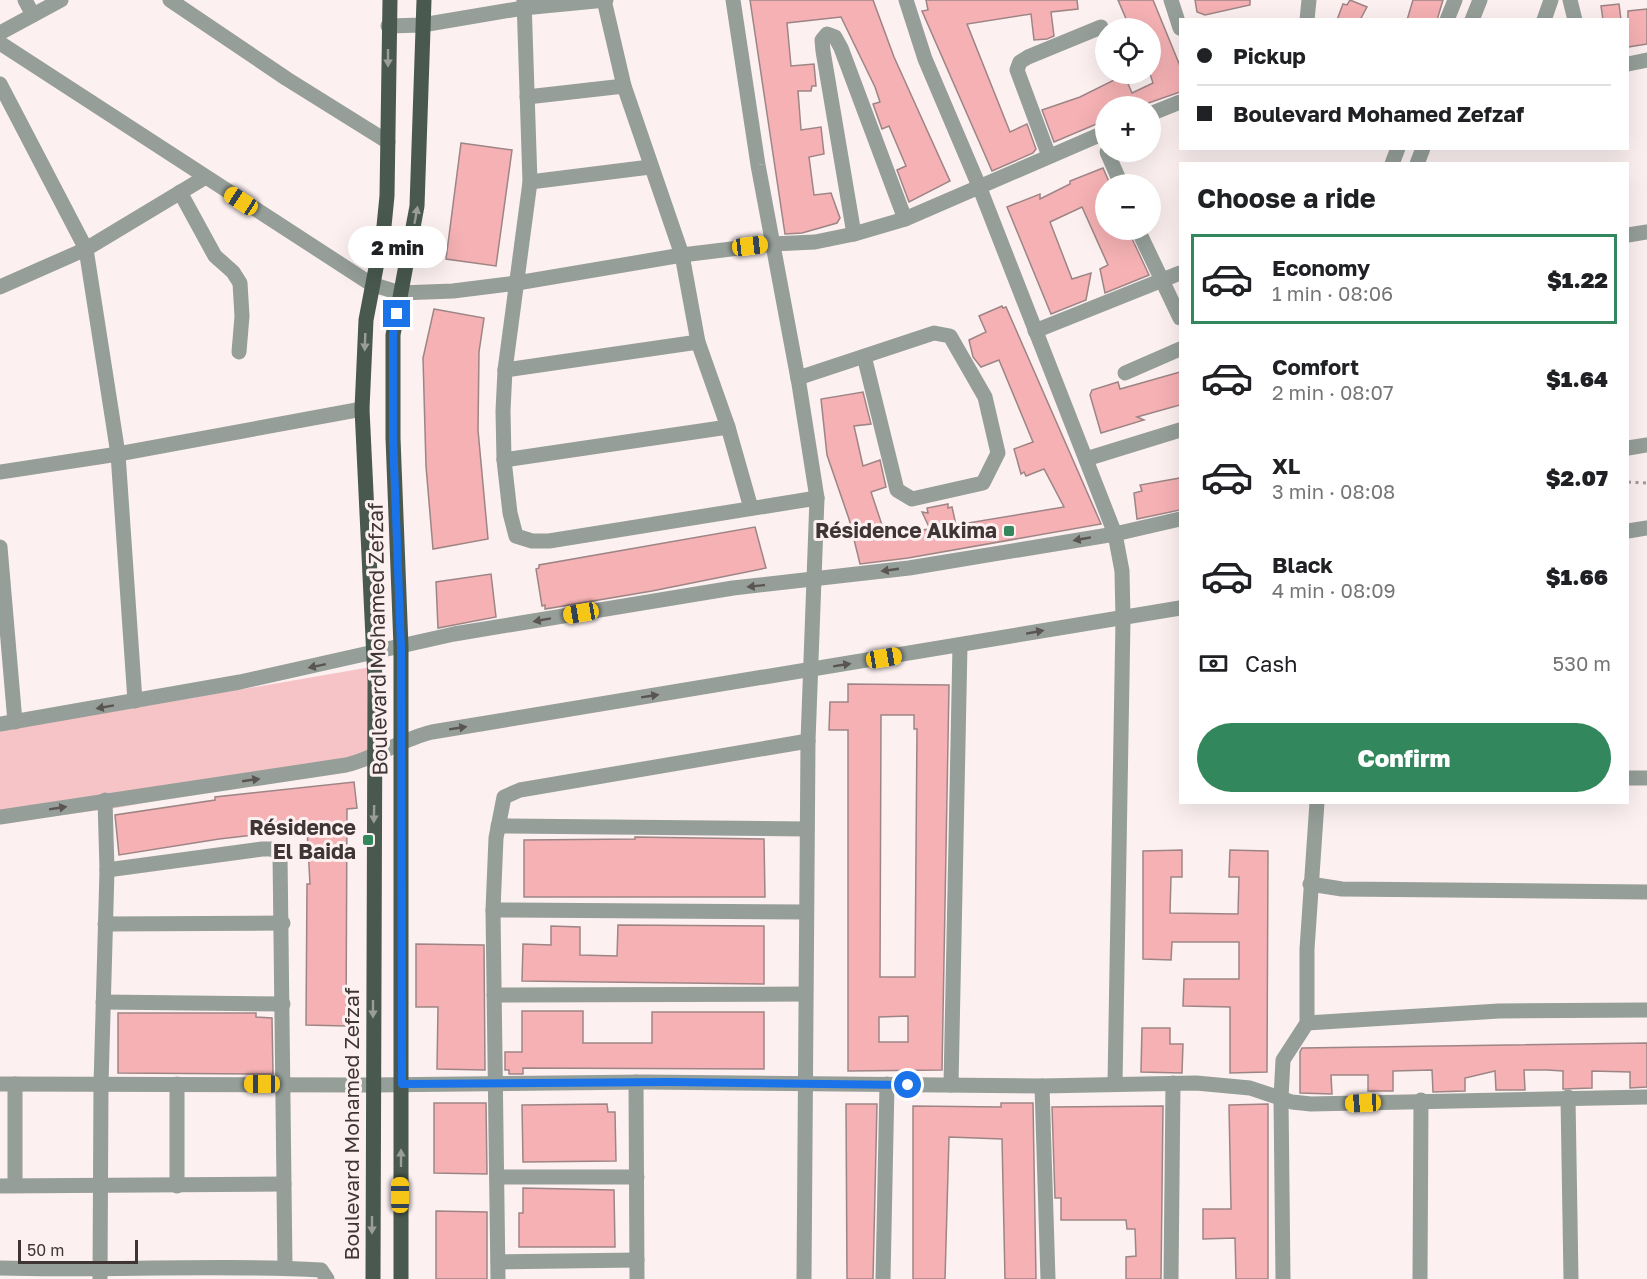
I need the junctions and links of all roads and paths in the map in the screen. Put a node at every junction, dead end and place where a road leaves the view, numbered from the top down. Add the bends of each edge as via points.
1 (25, 0) edge
2 (61, 0) edge
3 (170, 0) edge
4 (390, 0) edge
5 (424, 0) edge
6 (605, 0) edge
7 (733, 0) edge
8 (906, 0) edge
9 (1171, 0) edge
10 (1309, 0) edge
11 (1455, 0) edge
12 (1480, 0) edge
13 (1551, 0) edge
14 (1570, 0) edge
15 (523, 4) edge
16 (33, 15) junction
17 (1306, 18) edge
18 (1448, 18) edge
19 (1473, 18) edge
20 (1545, 18) edge
21 (1574, 18) edge
22 (422, 25) junction
23 (1179, 25) edge
24 (388, 26) junction
25 (1095, 29) edge
26 (0, 33) edge
27 (0, 43) edge
28 (1647, 60) edge
29 (1629, 63) edge
30 (0, 84) edge
31 (624, 86) junction
32 (527, 97) junction
33 (1179, 102) edge
34 (1161, 110) edge
35 (388, 142) junction
36 (1095, 144) edge
37 (1049, 156) junction
38 (650, 167) junction
39 (204, 178) junction
40 (530, 182) junction
41 (979, 186) junction
42 (180, 192) junction
43 (904, 219) junction
44 (1647, 232) edge
45 (854, 234) junction
46 (1629, 235) edge
47 (1143, 240) edge
48 (772, 244) junction
49 (86, 249) junction
50 (682, 255) junction
51 (1179, 273) edge
52 (1163, 279) junction
53 (517, 283) junction
54 (371, 284) junction
55 (0, 287) edge
56 (400, 293) junction
57 (1179, 316) edge
58 (1035, 331) junction
59 (698, 342) junction
60 (1179, 349) edge
61 (238, 352) dead end
62 (864, 356) junction
63 (505, 370) junction
64 (1125, 372) dead end
65 (798, 378) junction
66 (362, 409) junction
67 (728, 427) junction
68 (1179, 430) edge
69 (1647, 445) edge
70 (1629, 448) edge
71 (118, 454) junction
72 (1086, 459) junction
73 (504, 460) junction
74 (0, 472) edge
75 (1629, 482) edge
76 (1647, 483) edge
77 (817, 498) junction
78 (751, 508) junction
79 (1179, 519) edge
80 (1647, 528) edge
81 (1629, 531) edge
82 (1115, 534) junction
83 (0, 547) edge
84 (814, 578) junction
85 (1179, 608) edge
86 (1123, 619) junction
87 (960, 645) junction
88 (401, 647) junction
89 (374, 654) junction
90 (810, 670) junction
91 (135, 701) junction
92 (7, 723) edge
93 (808, 741) junction
94 (401, 743) junction
95 (375, 756) junction
96 (1629, 778) edge
97 (1647, 778) edge
98 (105, 800) junction
99 (1317, 804) edge
100 (0, 818) edge
101 (498, 826) junction
102 (807, 829) junction
103 (107, 870) junction
104 (1310, 884) junction
105 (1647, 892) edge
106 (492, 910) junction
107 (806, 912) junction
108 (283, 923) junction
109 (105, 924) junction
110 (805, 994) junction
111 (494, 995) junction
112 (103, 1002) junction
113 (283, 1004) junction
114 (1647, 1010) edge
115 (1307, 1023) junction
116 (636, 1082) junction
117 (805, 1083) junction
118 (1173, 1083) junction
119 (7, 1084) edge
120 (177, 1084) junction
121 (284, 1084) junction
122 (402, 1084) junction
123 (495, 1084) junction
124 (887, 1084) junction
125 (1115, 1084) junction
126 (101, 1085) junction
127 (372, 1085) junction
128 (951, 1085) junction
129 (1042, 1086) junction
130 (1568, 1097) junction
131 (1647, 1097) edge
132 (1281, 1098) junction
133 (1420, 1100) junction
134 (497, 1177) junction
135 (637, 1177) junction
136 (284, 1184) junction
137 (7, 1185) edge
138 (177, 1186) junction
139 (102, 1187) junction
140 (637, 1260) junction
141 (498, 1262) junction
142 (0, 1268) edge
143 (285, 1268) junction
144 (100, 1275) edge
145 (327, 1279) edge
146 (373, 1279) edge
147 (401, 1279) edge
148 (498, 1279) edge
149 (637, 1279) edge
150 (804, 1279) edge
151 (883, 1279) edge
152 (1048, 1279) edge
153 (1171, 1279) edge
154 (1283, 1279) edge
155 (1420, 1279) edge
156 (1571, 1279) edge

1 - 16 street
2 - 16 street
3 - 35 street
4 - 24 main road, Boulevard Mohamed Zefzaf
5 - 22 main road, Boulevard Mohamed Zefzaf
6 - 15 street
6 - 31 street
7 - 48 street
8 - 41 street via 925,59
9 - 23 street
10 - 17 street
11 - 18 street
12 - 19 street
13 - 20 street
14 - 21 street
15 - 22 street
15 - 32 street
16 - 26 street
22 - 24 street
56 -> 22 main road, Boulevard Mohamed Zefzaf via 417,206 422,135
24 -> 35 main road, Boulevard Mohamed Zefzaf
25 - 37 street via 1028,57 1017,70
27 - 39 street
28 - 29 street
30 - 49 street
31 - 32 street
31 - 38 street
32 - 40 street
33 - 34 street
35 - 54 main road, Boulevard Mohamed Zefzaf via 384,226
36 - 37 street
37 - 41 street
38 - 40 street
38 - 50 street
39 - 42 street
39 - 54 street
40 - 53 street
41 - 43 street
41 - 58 street
42 - 49 street
42 - 61 street via 215,256 240,283
43 - 45 street
43 - 45 street via 841,48 835,37 827,34 822,40 823,51
44 - 46 street
45 - 48 street via 814,242
47 - 52 street
48 - 50 street
48 - 65 street
49 - 55 street
49 - 71 street
50 - 53 street
50 - 59 street
51 - 52 street
52 - 57 street
52 - 58 street
53 - 56 street
53 - 63 street
54 - 56 street
54 -> 66 main road, Boulevard Mohamed Zefzaf
56 - 88 main road, Boulevard Mohamed Zefzaf via 393,335 393,398
58 - 72 street
59 - 63 street
59 - 67 street
60 - 64 street
62 - 62 street via 934,333 950,336 985,397 998,453 983,483 912,499 897,490
62 - 65 street
63 - 73 street
65 - 77 street
66 - 71 street
66 - 89 main road, Boulevard Mohamed Zefzaf
67 - 73 street
67 - 78 street
68 - 72 street
69 - 70 street
71 - 74 street
71 - 91 street
72 - 82 street
73 - 78 street via 516,536 526,540 549,541
75 - 76 path
77 - 78 street
77 - 84 street
79 - 82 street
80 - 81 street
82 -> 84 street via 909,568
82 - 86 street via 1122,571
83 - 92 street
84 -> 88 street via 454,634
84 - 90 street
85 - 86 street
87 -> 86 street
86 - 125 street
90 -> 87 street
87 - 128 street
88 - 89 street
88 - 94 main road, Boulevard Mohamed Zefzaf
89 -> 91 street
89 - 95 main road, Boulevard Mohamed Zefzaf
90 - 93 street
94 -> 90 street via 432,732
91 -> 92 street
93 - 101 street via 511,793 502,800
93 - 102 street
94 - 95 street
94 - 122 main road, Boulevard Mohamed Zefzaf
98 -> 95 street via 323,769
95 -> 127 main road, Boulevard Mohamed Zefzaf
96 - 97 street
100 -> 98 street
98 - 103 street
99 - 104 street
101 - 102 street
101 - 106 street
102 - 107 street
103 - 108 street via 272,849 282,860
103 - 109 street
104 - 105 street via 1342,889
104 - 115 street
106 - 107 street
106 - 111 street
107 - 110 street
108 - 109 street
108 - 113 street
109 - 112 street
110 - 111 street
110 - 117 street
111 - 123 street
112 - 113 street
112 - 126 street
113 - 121 street
114 - 115 street via 1499,1011
115 - 132 street via 1283,1060
116 - 117 street
116 - 123 street
116 - 135 street
117 - 124 street
117 - 150 street
118 - 125 street
118 - 132 street via 1237,1086
118 - 153 street
119 - 126 street
119 - 137 street
120 - 121 street
120 - 126 street
120 - 138 street
121 - 127 street
121 - 136 street
122 - 123 street
122 - 127 street
147 -> 122 main road, Boulevard Mohamed Zefzaf
123 - 134 street
124 - 128 street
124 - 151 street
125 - 129 street
126 - 139 street
127 -> 146 main road, Boulevard Mohamed Zefzaf
128 - 129 street
129 - 152 street
130 - 131 street
130 - 133 street
130 - 156 street
132 - 133 street via 1311,1104
132 - 154 street
133 - 155 street
134 - 135 street
134 - 141 street
135 - 140 street
136 - 138 street
136 - 143 street
137 - 139 street
138 - 139 street
139 - 144 street
140 - 141 street
140 - 149 street
141 - 148 street
142 - 144 street
143 - 144 street
143 - 145 street via 321,1270

